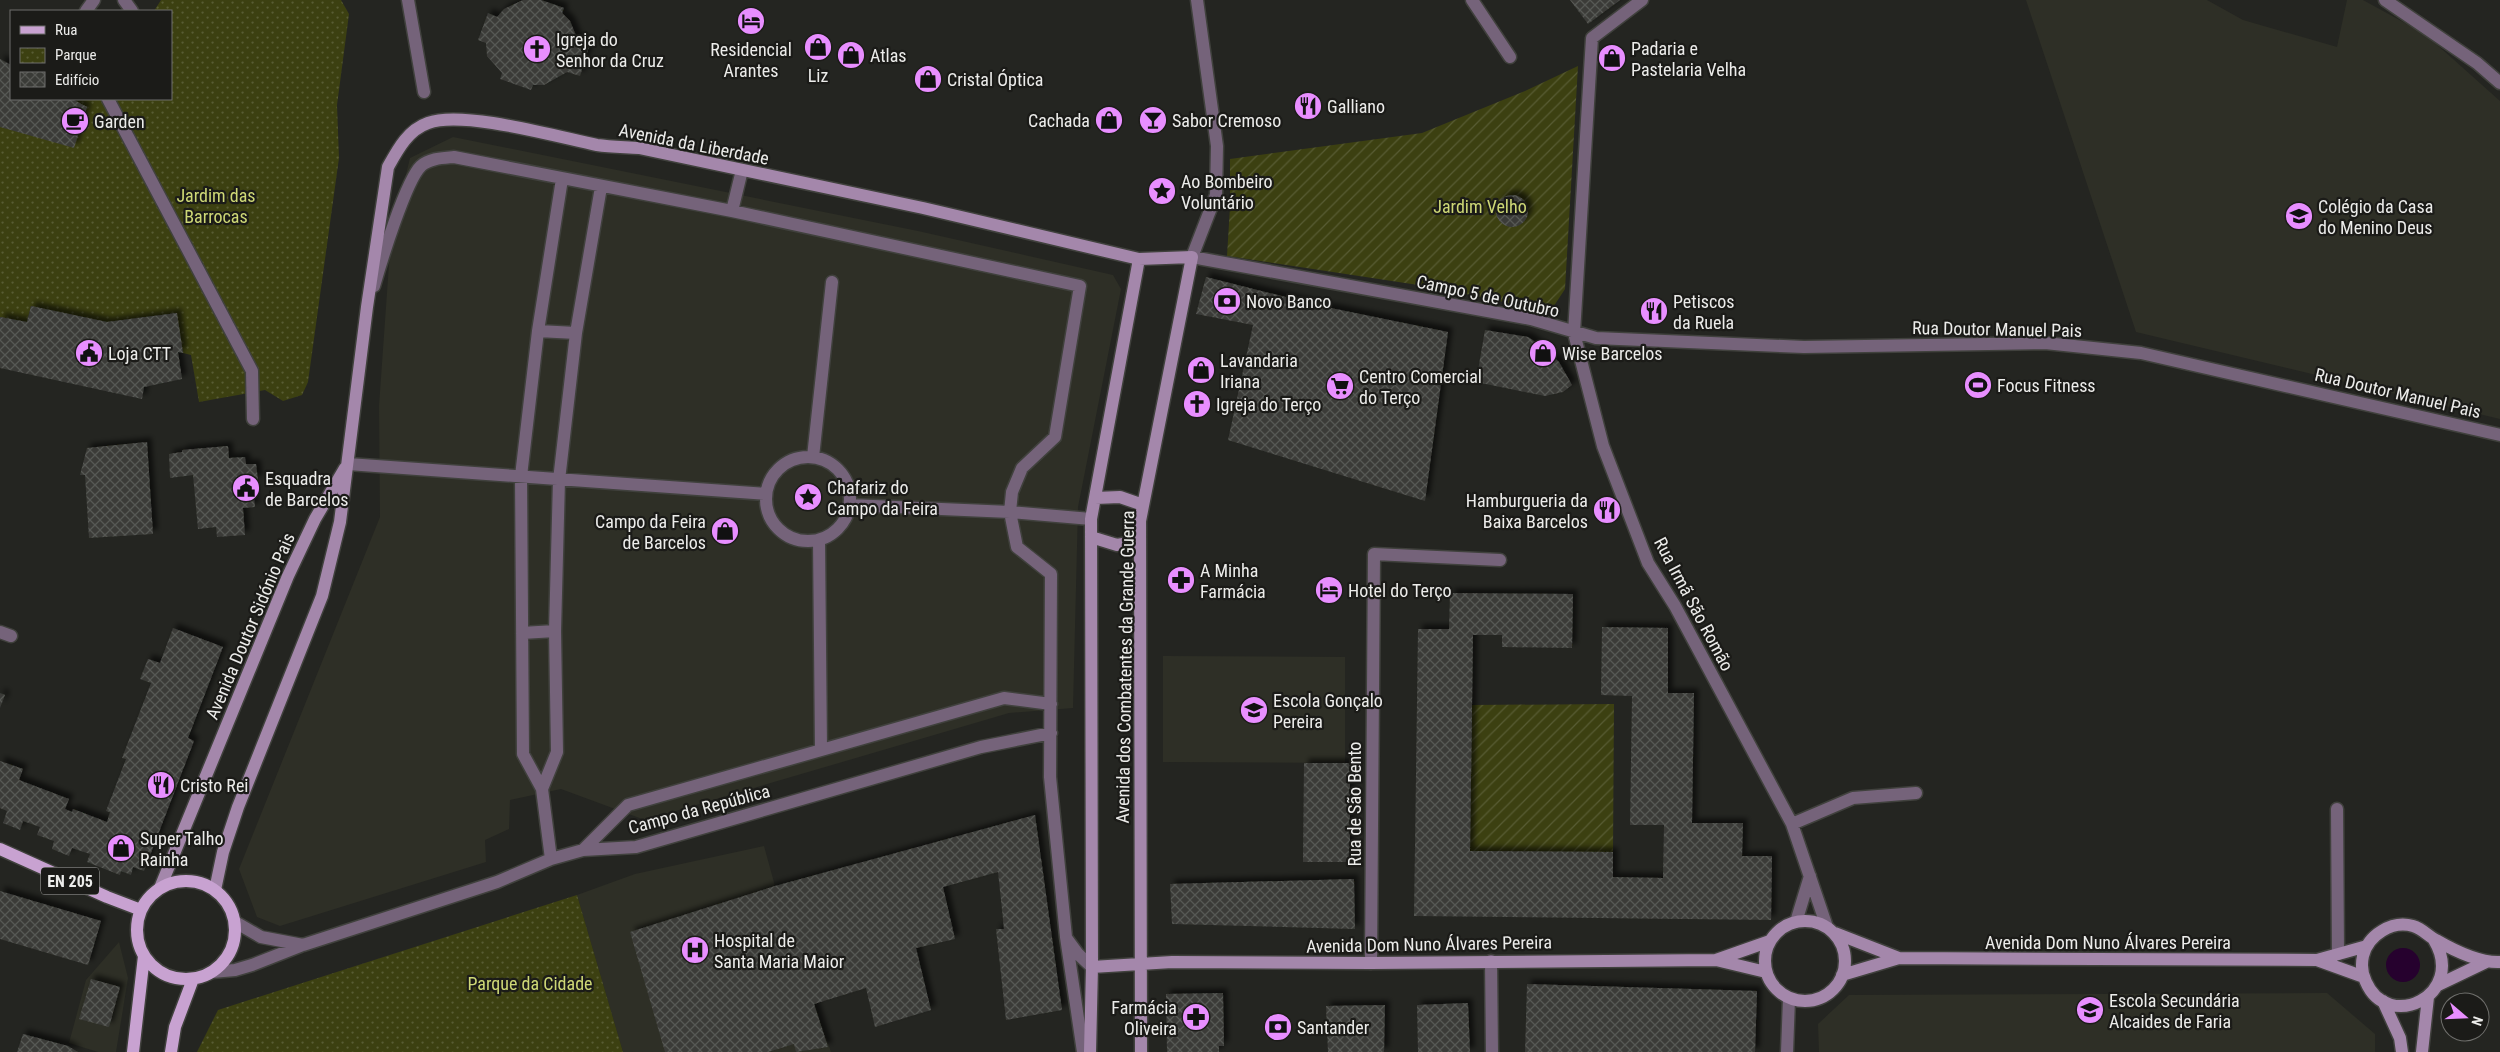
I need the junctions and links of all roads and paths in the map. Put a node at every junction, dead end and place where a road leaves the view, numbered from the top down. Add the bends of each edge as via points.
1 (408, 0) edge
2 (1197, 0) edge
3 (1472, 0) edge
4 (1642, 0) edge
5 (2384, 0) edge
6 (1510, 57) dead end
7 (2500, 83) edge
8 (424, 92) dead end
9 (109, 100) edge
10 (742, 170) junction
11 (562, 179) junction
12 (601, 187) junction
13 (732, 211) junction
14 (1192, 257) junction
15 (1139, 259) junction
16 (832, 282) dead end
17 (367, 307) junction
18 (538, 331) junction
19 (576, 333) junction
20 (1574, 333) junction
21 (253, 419) dead end
22 (2500, 435) edge
23 (813, 457) junction
24 (348, 464) junction
25 (521, 476) junction
26 (558, 480) junction
27 (766, 494) junction
28 (1095, 498) junction
29 (850, 505) junction
30 (1143, 505) junction
31 (1010, 512) junction
32 (1091, 519) junction
33 (1091, 537) junction
34 (818, 540) junction
35 (1140, 541) junction
36 (1500, 560) dead end
37 (555, 631) junction
38 (522, 633) junction
39 (1051, 704) junction
40 (1051, 733) junction
41 (820, 750) junction
42 (542, 789) junction
43 (1916, 793) dead end
44 (2337, 809) dead end
45 (1792, 824) junction
46 (0, 849) edge
47 (583, 850) junction
48 (552, 859) junction
49 (1810, 876) junction
50 (160, 888) junction
51 (215, 890) junction
52 (141, 910) junction
53 (235, 922) junction
54 (1796, 922) junction
55 (1831, 930) junction
56 (1066, 937) junction
57 (2434, 940) junction
58 (1770, 941) junction
59 (302, 945) junction
60 (2367, 946) junction
61 (2338, 954) junction
62 (144, 956) junction
63 (1899, 958) junction
64 (1716, 960) junction
65 (2317, 960) junction
66 (1491, 961) junction
67 (2486, 962) junction
68 (2500, 962) edge
69 (1142, 963) junction
70 (1371, 963) junction
71 (1092, 967) junction
72 (212, 972) junction
73 (1766, 972) junction
74 (1842, 975) junction
75 (2364, 977) junction
76 (194, 979) junction
77 (2438, 985) junction
78 (2428, 997) junction
79 (1789, 999) junction
80 (2383, 1001) junction
81 (133, 1052) edge
82 (171, 1052) edge
83 (1082, 1052) edge
84 (1090, 1052) edge
85 (1141, 1052) edge
86 (1492, 1052) edge
87 (1787, 1052) edge
88 (2402, 1052) edge
89 (2422, 1052) edge

1 - 8 street
2 - 14 street via 1217,146 1216,195
3 - 6 street
4 - 20 street, Campo 5 de Outubro via 1592,38
5 - 7 street via 2477,63
9 - 21 street via 252,371
10 - 13 street
10 - 15 main road, Avenida da Liberdade
10 - 17 main road, Avenida da Liberdade via 639,148 600,145 470,119 429,122 410,133 388,167
11 - 12 street
11 - 17 street via 454,157 436,158 421,166 391,233
11 - 18 street
12 - 13 street
12 - 19 street
13 - 31 street via 1080,286 1055,437 1022,468 1012,492
14 - 15 main road, Avenida da Liberdade
14 - 20 street, Campo 5 de Outubro via 1531,319
14 - 30 main road, Avenida dos Combatentes da Grande Guerra
15 - 28 main road, Avenida dos Combatentes da Grande Guerra
16 - 23 street
17 - 24 main road, Avenida da Liberdade
18 - 19 street
18 - 25 street
19 - 26 street
20 - 22 street, Rua Doutor Manuel Pais via 1596,338 1804,347 2045,344 2141,353
20 - 45 street, Rua Irmã São Romão via 1603,446 1648,563 1675,606
23 - 27 street via 796,458 782,466 771,478
23 - 29 street via 828,463 841,474 848,488
24 - 25 street
24 - 50 main road, Avenida Doutor Sidónio Pais via 315,519 288,576
24 - 51 main road via 340,522 322,596 238,807
25 - 26 street
25 - 38 street
26 - 27 street
26 - 37 street
27 - 34 street via 767,510 774,525 786,536 802,542
28 - 30 main road via 1120,496
28 - 32 main road, Avenida dos Combatentes da Grande Guerra
29 - 31 street
29 - 34 street via 834,533
30 - 35 main road, Avenida dos Combatentes da Grande Guerra
31 - 32 street
31 - 39 street via 1017,547 1051,574
32 - 33 main road, Avenida dos Combatentes da Grande Guerra
33 - 35 main road via 1117,545
33 - 71 main road, Avenida dos Combatentes da Grande Guerra
34 - 41 street
35 - 69 main road, Avenida dos Combatentes da Grande Guerra
36 - 70 street, Rua de São Bento via 1374,554
37 - 38 street
37 - 42 street via 557,752
38 - 42 street via 523,754
39 - 40 street
39 - 41 street via 1004,698
40 - 47 street, Campo da República via 981,747 636,847
40 - 56 street via 1050,777
41 - 47 street via 628,804
42 - 48 street
43 - 45 street via 1853,798
44 - 61 street
45 - 49 street, Rua Irmã São Romão
46 - 52 main road, EN 205
47 - 48 street, Campo da República
48 - 59 street, Campo da República via 497,882
49 - 54 street
49 - 55 street, Rua Irmã São Romão
50 - 51 main road via 173,882 188,881
50 - 52 main road
51 - 53 main road via 224,899
52 - 62 main road via 137,938
53 - 59 street, Campo da República via 261,937
53 - 72 main road via 231,951
54 - 55 main road, Avenida Dom Nuno Álvares Pereira via 1808,921
54 - 58 main road, Avenida Dom Nuno Álvares Pereira via 1782,929
55 - 63 main road, Avenida Dom Nuno Álvares Pereira
55 - 74 main road via 1844,953
56 - 71 street
56 - 83 street
57 - 60 main road, Avenida Dom Nuno Álvares Pereira via 2424,931 2399,925 2386,928
57 - 67 main road, Avenida Dom Nuno Álvares Pereira
57 - 77 main road, Avenida Dom Nuno Álvares Pereira via 2443,962
58 - 64 main road, Avenida Dom Nuno Álvares Pereira
58 - 73 main road via 1766,951
59 - 72 street, Campo da República via 252,965
60 - 61 main road, Avenida Dom Nuno Álvares Pereira
60 - 75 main road via 2362,967
61 - 65 main road, Avenida Dom Nuno Álvares Pereira
62 - 76 main road via 165,975
62 - 81 main road
63 - 65 main road, Avenida Dom Nuno Álvares Pereira
63 - 74 main road, Avenida Dom Nuno Álvares Pereira
64 - 66 main road, Avenida Dom Nuno Álvares Pereira
64 - 73 main road, Avenida Dom Nuno Álvares Pereira
65 - 75 main road, Avenida Dom Nuno Álvares Pereira
66 - 70 main road, Avenida Dom Nuno Álvares Pereira
66 - 86 street
67 - 68 main road, Avenida Dom Nuno Álvares Pereira
67 - 77 main road, Avenida Dom Nuno Álvares Pereira
69 - 70 main road, Avenida Dom Nuno Álvares Pereira
69 - 71 main road, Avenida Dom Nuno Álvares Pereira
69 - 85 main road, Avenida dos Combatentes da Grande Guerra
71 - 84 main road, Avenida dos Combatentes da Grande Guerra
72 - 76 main road
73 - 79 main road via 1778,991
74 - 79 main road via 1837,985 1819,998 1809,1001
75 - 80 main road via 2368,987
76 - 82 main road via 175,1027
77 - 78 main road, Avenida Dom Nuno Álvares Pereira
78 - 80 main road, Avenida Dom Nuno Álvares Pereira via 2406,1006 2394,1006
78 - 89 main road
79 - 87 street
80 - 88 main road via 2400,1038

